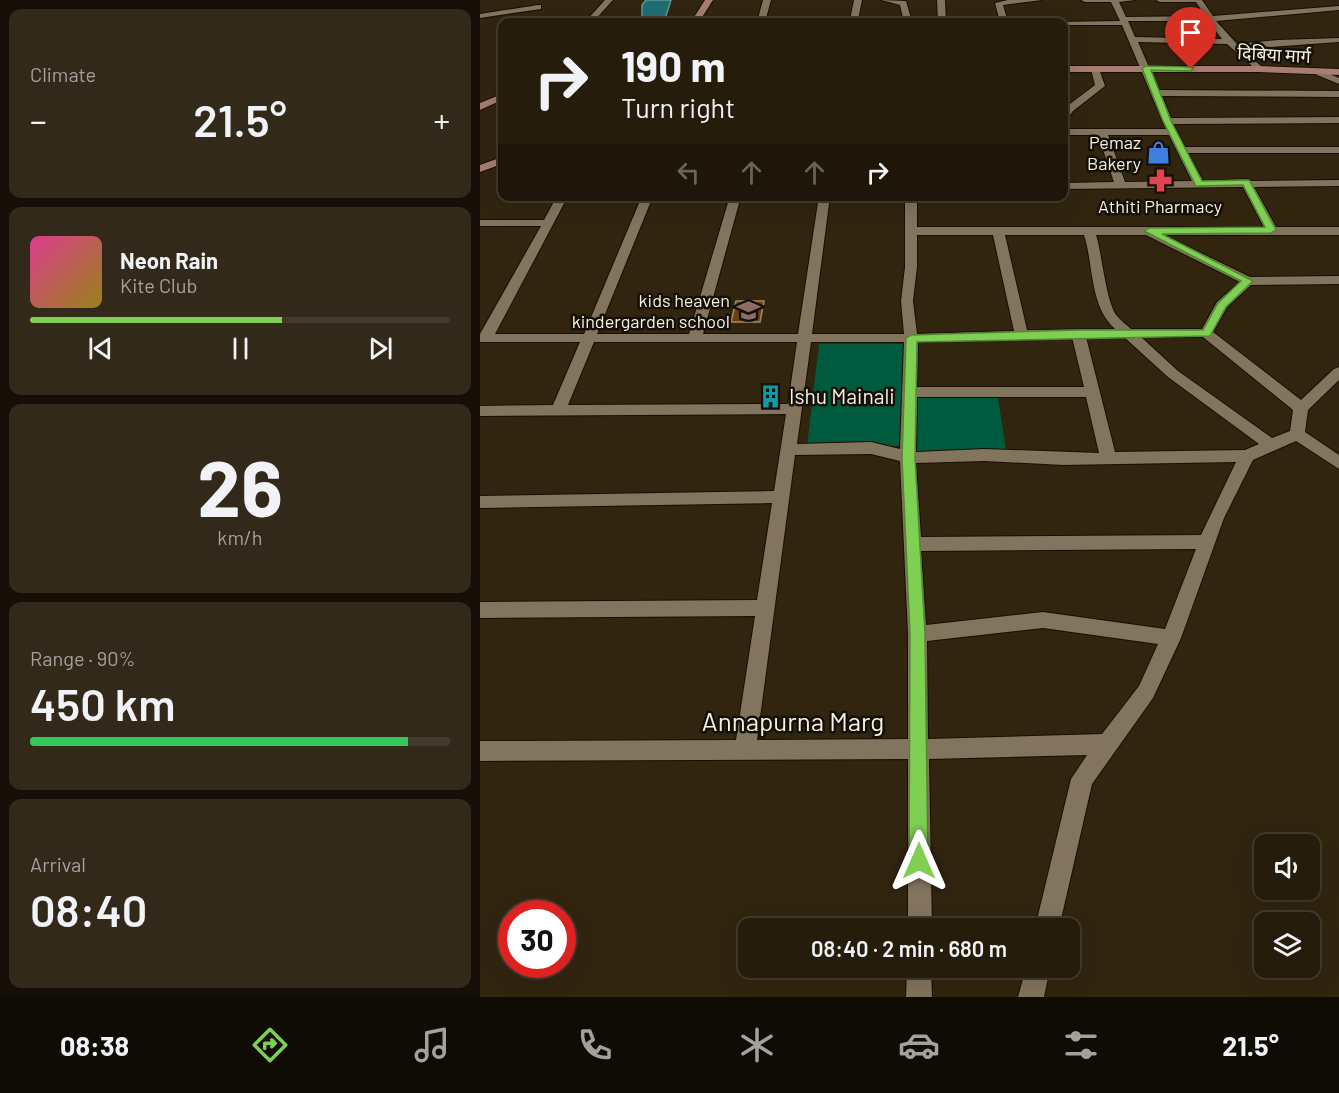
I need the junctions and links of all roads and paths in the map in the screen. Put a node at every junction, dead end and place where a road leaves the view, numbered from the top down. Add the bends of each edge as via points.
1 (609, 0) edge
2 (709, 0) edge
3 (767, 0) edge
4 (858, 0) edge
5 (885, 0) edge
6 (941, 0) edge
7 (1012, 0) edge
8 (1038, 0) edge
9 (1085, 0) edge
10 (1097, 0) edge
11 (1114, 0) edge
12 (1131, 0) edge
13 (1160, 0) edge
14 (1198, 0) edge
15 (1325, 0) edge
16 (1269, 6) dead end
17 (538, 7) dead end
18 (1339, 7) edge
19 (1279, 12) junction
20 (480, 16) edge
21 (593, 18) edge
22 (698, 18) edge
23 (762, 18) edge
24 (854, 18) edge
25 (907, 18) edge
26 (942, 18) edge
27 (1003, 18) edge
28 (1212, 18) junction
29 (1124, 21) junction
30 (480, 23) edge
31 (1068, 23) edge
32 (491, 24) dead end
33 (1132, 39) junction
34 (1339, 40) edge
35 (1231, 44) junction
36 (1146, 68) junction
37 (1068, 69) edge
38 (1095, 69) junction
39 (1259, 69) junction
40 (1339, 72) edge
41 (1320, 73) junction
42 (1339, 81) edge
43 (1154, 93) junction
44 (1339, 94) edge
45 (498, 99) edge
46 (480, 106) edge
47 (1068, 111) edge
48 (1339, 120) edge
49 (1167, 121) junction
50 (1068, 132) edge
51 (1173, 132) junction
52 (1102, 133) junction
53 (1182, 150) junction
54 (1339, 150) edge
55 (498, 164) edge
56 (480, 169) edge
57 (1246, 182) junction
58 (1339, 183) edge
59 (1199, 184) junction
60 (1068, 186) edge
61 (1121, 186) junction
62 (560, 201) edge
63 (646, 201) edge
64 (735, 201) edge
65 (824, 201) edge
66 (911, 201) edge
67 (480, 223) edge
68 (549, 223) junction
69 (1089, 230) junction
70 (1271, 230) junction
71 (911, 231) junction
72 (998, 231) junction
73 (1149, 231) junction
74 (1339, 231) edge
75 (1339, 280) edge
76 (1248, 281) junction
77 (1078, 333) junction
78 (1125, 333) junction
79 (1206, 333) junction
80 (1022, 336) junction
81 (590, 337) junction
82 (695, 337) junction
83 (483, 338) edge
84 (804, 338) junction
85 (911, 338) junction
86 (1339, 372) edge
87 (1092, 392) junction
88 (911, 393) junction
89 (1301, 408) junction
90 (794, 409) junction
91 (559, 410) junction
92 (480, 411) edge
93 (1297, 434) junction
94 (1272, 446) junction
95 (788, 450) junction
96 (1247, 456) junction
97 (908, 458) junction
98 (1108, 458) junction
99 (1339, 463) edge
100 (781, 497) junction
101 (480, 502) edge
102 (1208, 542) junction
103 (914, 544) junction
104 (765, 608) junction
105 (480, 610) edge
106 (918, 634) junction
107 (1171, 638) junction
108 (1106, 744) junction
109 (918, 748) junction
110 (745, 749) junction
111 (480, 751) edge
112 (920, 918) edge
113 (1049, 918) edge
114 (919, 978) edge
115 (1036, 978) edge
116 (919, 997) edge
117 (1031, 997) edge

1 - 21 street
2 - 22 main road
3 - 23 street
4 - 24 street
5 - 25 street via 903,3
6 - 26 street
7 - 8 street
7 - 27 street via 999,3
9 - 10 street
10 - 11 street
11 - 12 street
11 - 29 street
13 - 14 street
14 - 28 street
15 - 18 street
16 - 19 street
17 - 20 street
18 - 19 street
19 - 28 street
28 - 29 street
28 - 35 street
29 - 31 street
29 - 33 street
30 - 32 street
33 - 35 street
33 - 36 street
34 - 35 street
35 - 39 street
36 - 38 main road, दिबिया मार्ग
36 - 39 main road, दिबिया मार्ग
36 - 43 street
37 - 38 main road, दिबिया मार्ग
38 - 47 street via 1100,86
39 - 41 main road, दिबिया मार्ग
40 - 41 main road, दिबिया मार्ग
41 - 42 street
43 - 44 street
43 - 49 street
45 - 46 main road
48 - 49 street
49 - 51 street
50 - 52 street
51 - 52 street
51 - 53 street
52 - 61 street
53 - 54 street
53 - 59 street
55 - 56 main road
57 - 58 street
57 - 59 street
57 - 70 street
59 - 61 street
60 - 61 street
62 - 68 street
63 - 81 street
64 - 82 street
65 - 84 street
66 - 71 street
67 - 68 street
68 - 83 street
69 - 72 street
69 - 73 street
69 - 78 street via 1109,316
70 - 73 street
70 - 74 street
71 - 72 street
71 - 85 street
72 - 80 street
73 - 76 street
75 - 76 street
76 - 79 street via 1222,305
77 - 78 street
77 - 80 street
77 - 87 street
78 - 79 street
78 - 94 street via 1173,374
79 - 89 street
80 - 85 street
81 - 82 street
81 - 83 street
81 - 91 street
82 - 84 street
84 - 85 street
84 - 90 street
85 - 88 street
86 - 89 street
87 - 88 street
87 - 98 street
88 - 97 street
89 - 93 street
90 - 91 street
90 - 95 street
91 - 92 street
93 - 94 street
93 - 99 street
94 - 96 street
95 - 97 street via 871,448
95 - 100 street
96 - 98 street
96 - 102 street
97 - 98 street
97 - 103 street
100 - 101 street
100 - 104 street
102 - 103 street
102 - 107 street
103 - 106 street
104 - 105 street
104 - 110 street
106 - 107 street via 1043,620
106 - 109 street
107 - 108 street via 1146,692
108 - 109 street, Annapurna Marg
108 - 113 street via 1082,779
109 - 110 street, Annapurna Marg
109 - 112 street
110 - 111 street, Annapurna Marg
114 - 116 street
115 - 117 street

